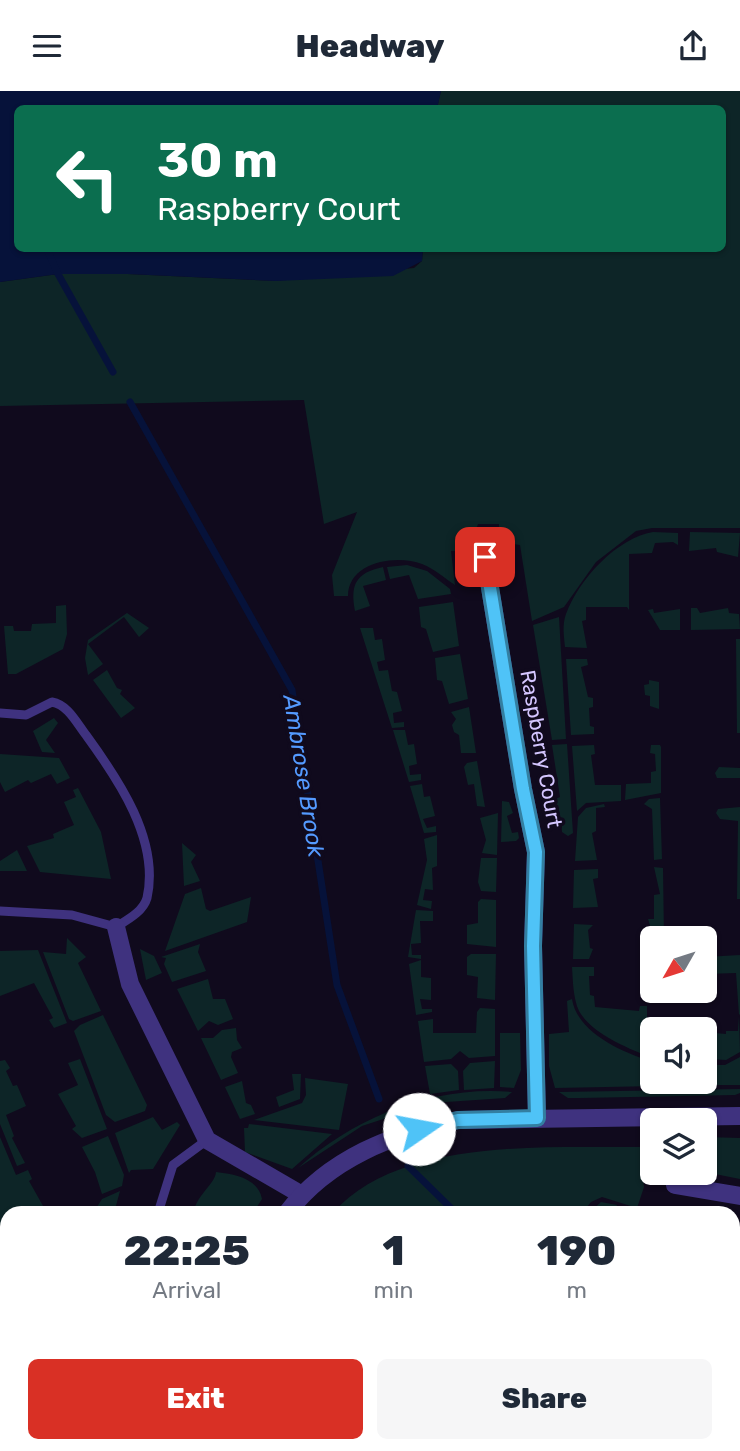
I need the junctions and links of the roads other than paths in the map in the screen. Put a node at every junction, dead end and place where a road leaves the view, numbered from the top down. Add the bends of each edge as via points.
1 (485, 557) dead end
2 (0, 713) edge
3 (0, 912) edge
4 (116, 927) junction
5 (740, 1116) edge
6 (717, 1117) edge
7 (537, 1118) junction
8 (640, 1119) edge
9 (207, 1140) junction
10 (675, 1185) edge
11 (302, 1195) junction
12 (740, 1196) edge
13 (160, 1206) edge
14 (293, 1206) edge

1 - 7 street, Raspberry Court via 536,852
2 - 4 lane via 26,715 52,702 65,707 118,780 142,838 148,868 146,900 138,912
3 - 4 lane via 72,915
4 - 9 street via 130,985
5 - 6 street
7 - 8 street
7 - 11 street via 458,1120 419,1129 352,1157
9 - 11 street
9 - 13 lane via 173,1165
10 - 12 street
11 - 14 street

